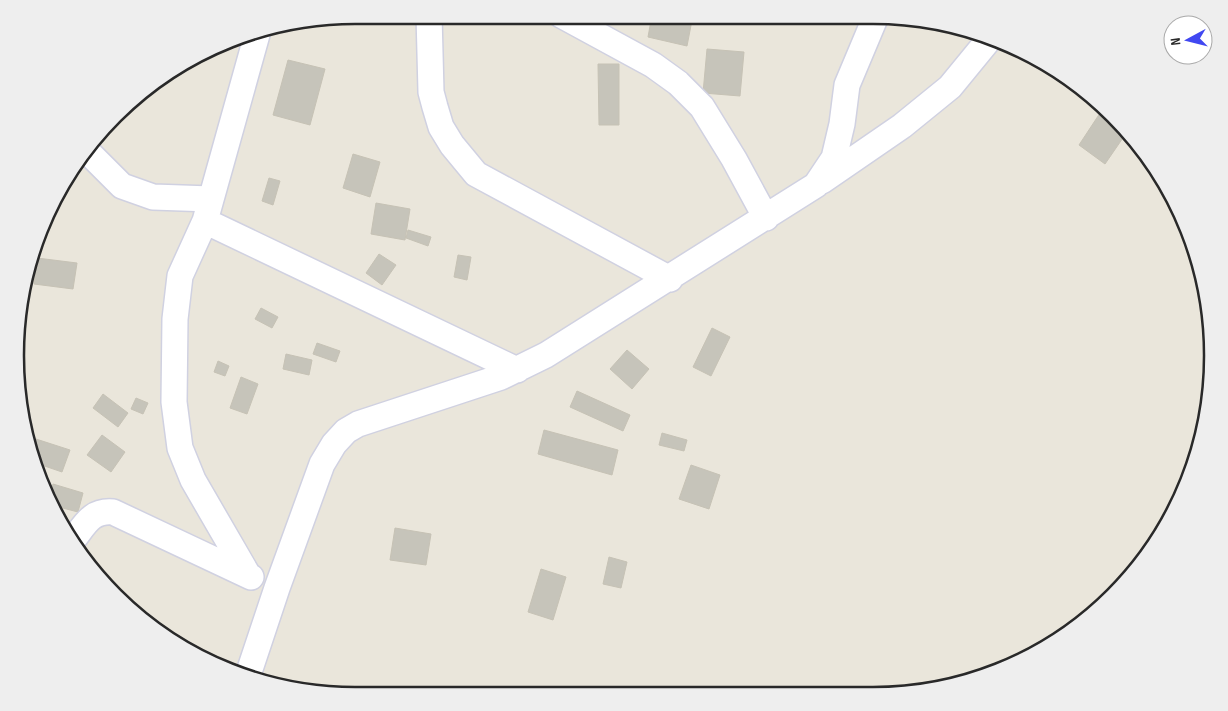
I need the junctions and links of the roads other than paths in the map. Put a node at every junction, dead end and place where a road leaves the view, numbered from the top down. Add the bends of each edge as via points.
1 (429, 24) edge
2 (578, 24) edge
3 (873, 24) edge
4 (256, 39) edge
5 (986, 44) edge
6 (91, 155) edge
7 (816, 185) junction
8 (208, 210) junction
9 (766, 218) junction
10 (670, 279) junction
11 (517, 370) junction
12 (77, 535) edge
13 (248, 575) junction
14 (277, 588) junction
15 (250, 670) edge

1 - 10 street via 431,92 435,108 452,145 476,174
2 - 9 street via 653,65 678,83 702,107
3 - 7 street via 847,85 834,158
4 - 8 street
5 - 7 street via 950,87 902,126
6 - 8 street via 122,186
7 - 9 street
8 - 11 street
8 - 13 street via 180,276 175,319 174,402 180,448 193,480
9 - 10 street
10 - 11 street via 546,356
11 - 14 street via 358,424 346,431 322,464
12 - 13 street via 101,511 112,512
13 - 14 street
14 - 15 street

